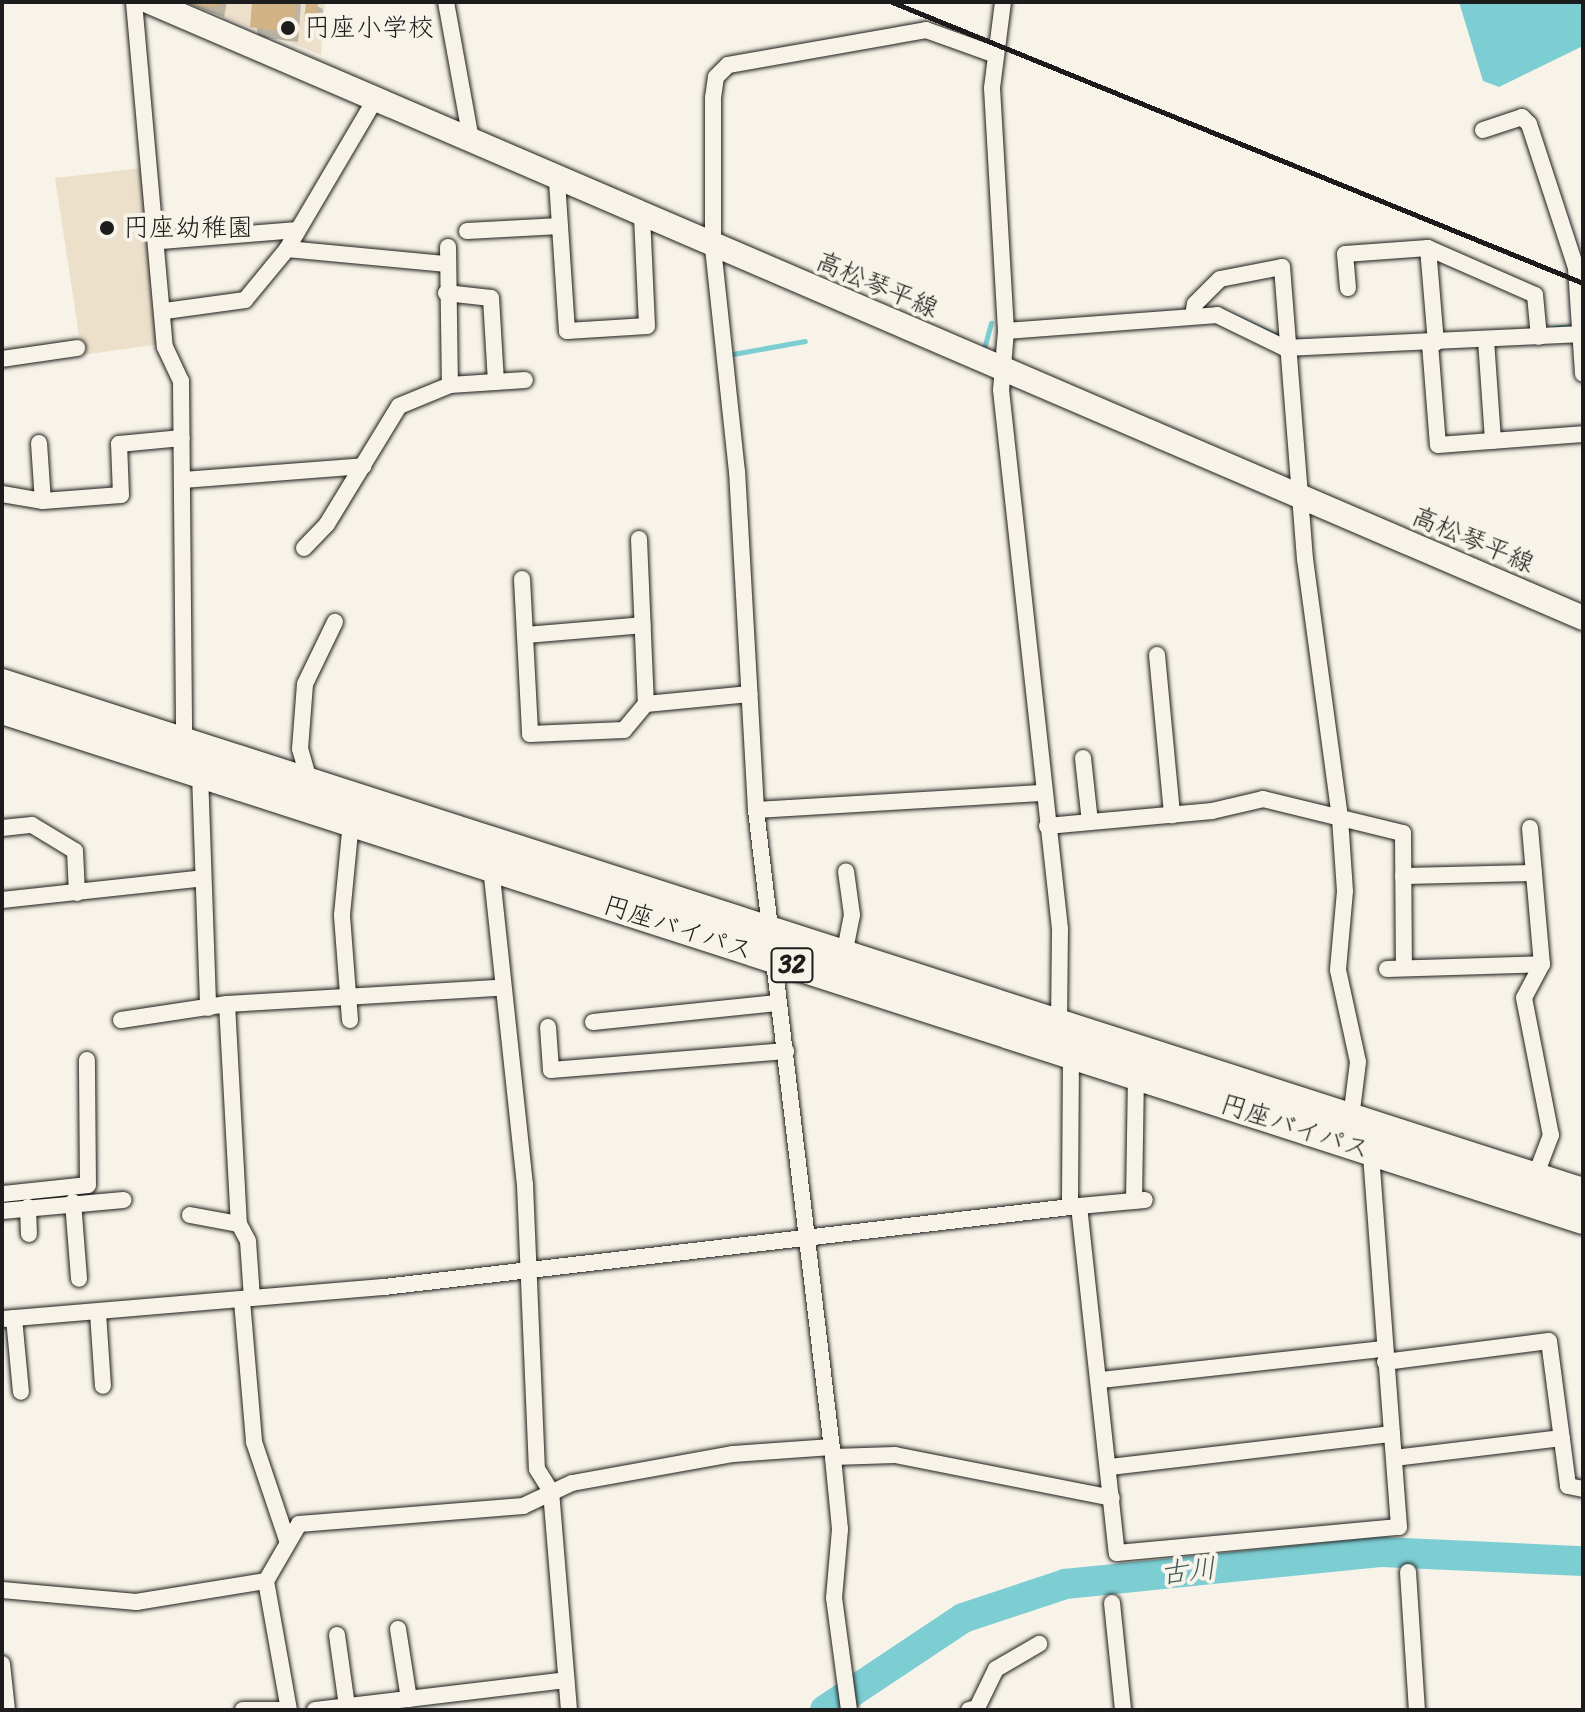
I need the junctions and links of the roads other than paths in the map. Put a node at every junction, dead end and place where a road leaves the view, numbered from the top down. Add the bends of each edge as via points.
1 (134, 2) edge
2 (150, 2) edge
3 (446, 2) edge
4 (998, 6) edge
5 (993, 54) junction
6 (376, 98) junction
7 (1483, 130) dead end
8 (471, 139) junction
9 (557, 181) junction
10 (642, 216) junction
11 (560, 226) junction
12 (298, 230) junction
13 (467, 231) dead end
14 (161, 241) junction
15 (713, 246) junction
16 (448, 247) dead end
17 (1428, 248) junction
18 (287, 249) junction
19 (447, 264) junction
20 (1348, 288) dead end
21 (446, 293) junction
22 (165, 311) junction
23 (1193, 316) junction
24 (1006, 331) junction
25 (1581, 334) edge
26 (1539, 337) junction
27 (1486, 340) junction
28 (1433, 344) junction
29 (77, 348) dead end
30 (1285, 348) junction
31 (2, 359) edge
32 (1001, 368) junction
33 (1583, 374) edge
34 (525, 380) dead end
35 (496, 382) junction
36 (450, 385) junction
37 (1583, 434) edge
38 (182, 438) junction
39 (1493, 441) junction
40 (39, 443) dead end
41 (363, 466) junction
42 (183, 480) junction
43 (2, 494) edge
44 (1301, 497) junction
45 (43, 501) junction
46 (639, 539) dead end
47 (304, 548) dead end
48 (522, 579) dead end
49 (1583, 618) edge
50 (335, 622) dead end
51 (643, 625) junction
52 (525, 635) junction
53 (1157, 655) dead end
54 (2, 683) edge
55 (750, 694) junction
56 (646, 704) junction
57 (2, 710) edge
58 (184, 741) junction
59 (1083, 758) dead end
60 (200, 774) junction
61 (309, 780) junction
62 (1044, 793) junction
63 (756, 810) junction
64 (1172, 815) junction
65 (1340, 818) junction
66 (351, 822) junction
67 (1090, 822) junction
68 (1047, 826) junction
69 (2, 828) edge
70 (1530, 828) dead end
71 (491, 867) junction
72 (846, 871) dead end
73 (1534, 873) junction
74 (1403, 876) junction
75 (203, 878) junction
76 (77, 893) junction
77 (2, 900) edge
78 (770, 945) junction
79 (844, 955) junction
80 (1542, 964) junction
81 (500, 988) junction
82 (349, 999) junction
83 (777, 1003) junction
84 (227, 1004) junction
85 (208, 1008) junction
86 (121, 1020) dead end
87 (350, 1020) dead end
88 (593, 1022) dead end
89 (1059, 1024) junction
90 (548, 1027) dead end
91 (786, 1051) junction
92 (1071, 1056) junction
93 (87, 1060) dead end
94 (1136, 1077) junction
95 (1351, 1118) junction
96 (1371, 1151) junction
97 (1535, 1177) junction
98 (1583, 1192) edge
99 (2, 1194) edge
100 (124, 1200) dead end
101 (73, 1202) junction
102 (1074, 1206) junction
103 (28, 1207) junction
104 (2, 1211) edge
105 (190, 1215) dead end
106 (1583, 1220) edge
107 (239, 1224) junction
108 (29, 1234) dead end
109 (807, 1240) junction
110 (525, 1269) junction
111 (79, 1279) dead end
112 (247, 1300) junction
113 (98, 1313) junction
114 (8, 1318) edge
115 (1384, 1355) junction
116 (1101, 1380) junction
117 (103, 1386) dead end
118 (21, 1392) dead end
119 (1392, 1434) junction
120 (1562, 1438) junction
121 (833, 1452) junction
122 (1394, 1458) junction
123 (1110, 1467) junction
124 (1583, 1489) edge
125 (551, 1491) junction
126 (1112, 1498) junction
127 (287, 1540) junction
128 (1408, 1572) dead end
129 (266, 1581) junction
130 (2, 1590) edge
131 (1112, 1603) dead end
132 (398, 1629) dead end
133 (337, 1635) dead end
134 (1039, 1644) dead end
135 (2, 1664) edge
136 (566, 1680) junction
137 (409, 1699) junction
138 (347, 1706) junction
139 (849, 1708) edge
140 (7, 1710) edge
141 (243, 1710) edge
142 (283, 1710) edge
143 (289, 1710) edge
144 (315, 1710) edge
145 (569, 1710) edge
146 (969, 1710) edge
147 (1123, 1710) edge
148 (1417, 1710) edge

1 - 14 street via 149,205
2 - 6 main road, 高松琴平線
3 - 8 street
4 - 5 street
5 - 15 street via 926,30 728,65 716,77 713,98
5 - 24 street
6 - 8 main road, 高松琴平線
6 - 12 street
7 - 25 street via 1522,117 1529,124 1564,215
8 - 9 main road, 高松琴平線
9 - 10 main road, 高松琴平線
9 - 11 street
10 - 11 street via 647,326 567,331
10 - 15 main road, 高松琴平線
11 - 13 street
12 - 14 street
12 - 18 street
14 - 22 street
15 - 32 main road, 高松琴平線
15 - 55 street
16 - 19 street
17 - 20 street via 1345,254
17 - 26 street via 1535,295
17 - 28 street
18 - 19 street
18 - 22 street via 245,300
19 - 21 street
21 - 35 street via 491,298
21 - 36 street
22 - 38 street via 165,347 181,381
23 - 24 street
23 - 30 street via 1242,322
23 - 30 street via 1195,304 1220,279 1282,267
24 - 32 street
25 - 26 street
25 - 33 street
26 - 27 street
27 - 28 street
27 - 39 street
28 - 30 street
28 - 39 street via 1438,445
29 - 31 street
30 - 44 street
32 - 44 main road, 高松琴平線
32 - 62 street
34 - 35 street
35 - 36 street
36 - 41 street via 399,406
37 - 39 street
38 - 42 street
38 - 45 street via 119,444 121,495
40 - 45 street
41 - 42 street
41 - 47 street
42 - 58 street
43 - 45 street
44 - 49 main road, 高松琴平線
44 - 65 street
46 - 51 street
48 - 52 street
50 - 61 street via 305,684 300,749
51 - 52 street
51 - 56 street
52 - 56 street via 530,734 624,730
53 - 64 street
54 - 58 highway, 円座バイパス / 32
55 - 56 street
55 - 63 street
57 - 60 highway, 円座バイパス / 32
58 - 61 highway, 円座バイパス / 32
59 - 67 street
60 - 66 highway, 円座バイパス / 32
60 - 75 street
61 - 78 highway, 円座バイパス / 32
62 - 63 street
62 - 68 street
63 - 78 street
64 - 65 street via 1263,799
64 - 67 street
65 - 74 street via 1403,833
65 - 95 street via 1345,891 1338,970 1358,1062
66 - 71 highway, 円座バイパス / 32
66 - 82 street via 342,915
67 - 68 street
68 - 89 street via 1060,929
69 - 76 street via 32,825 75,851
70 - 73 street
71 - 78 highway, 円座バイパス / 32
71 - 81 street
72 - 79 street via 852,915
73 - 74 street
73 - 80 street
74 - 80 street via 1396,968
75 - 76 street
75 - 85 street
76 - 77 street
78 - 79 highway, 円座バイパス / 32
78 - 83 street
78 - 92 highway, 円座バイパス / 32
79 - 89 highway, 円座バイパス / 32
80 - 97 street via 1524,998 1551,1135
81 - 82 street
81 - 110 street via 508,997
82 - 84 street
82 - 87 street
83 - 88 street
83 - 91 street
84 - 85 street
84 - 107 street
85 - 86 street
89 - 92 highway
89 - 95 highway, 円座バイパス / 32
90 - 91 street via 551,1070
91 - 109 street
92 - 94 highway, 円座バイパス / 32
92 - 102 street
93 - 99 street via 88,1185
94 - 96 highway, 円座バイパス / 32
94 - 102 street via 1140,1200
95 - 96 highway
95 - 97 highway, 円座バイパス / 32
96 - 106 highway, 円座バイパス / 32
96 - 115 street
97 - 98 highway, 円座バイパス / 32
100 - 101 street
101 - 103 street
101 - 111 street
102 - 109 street
102 - 116 street
103 - 104 street
103 - 108 street
105 - 107 street
107 - 112 street via 248,1241
109 - 110 street
109 - 121 street
110 - 112 street
110 - 125 street via 537,1469
112 - 113 street
112 - 127 street via 254,1442
113 - 114 street
113 - 117 street
114 - 118 street
115 - 116 street
115 - 119 street
115 - 120 street via 1549,1341
116 - 123 street
119 - 122 street
119 - 123 street
120 - 122 street
120 - 124 street via 1568,1486
121 - 125 street via 733,1454
121 - 126 street via 895,1455
121 - 139 street via 840,1529 834,1598
122 - 126 street via 1399,1527 1117,1553
123 - 126 street
125 - 127 street via 523,1506 309,1522
125 - 136 street
127 - 129 street
128 - 148 street
129 - 130 street via 136,1602
129 - 143 street
131 - 147 street
132 - 137 street
133 - 138 street
134 - 146 street via 996,1669 977,1708
135 - 140 street
136 - 137 street
136 - 145 street
137 - 138 street
138 - 144 street
141 - 142 street

